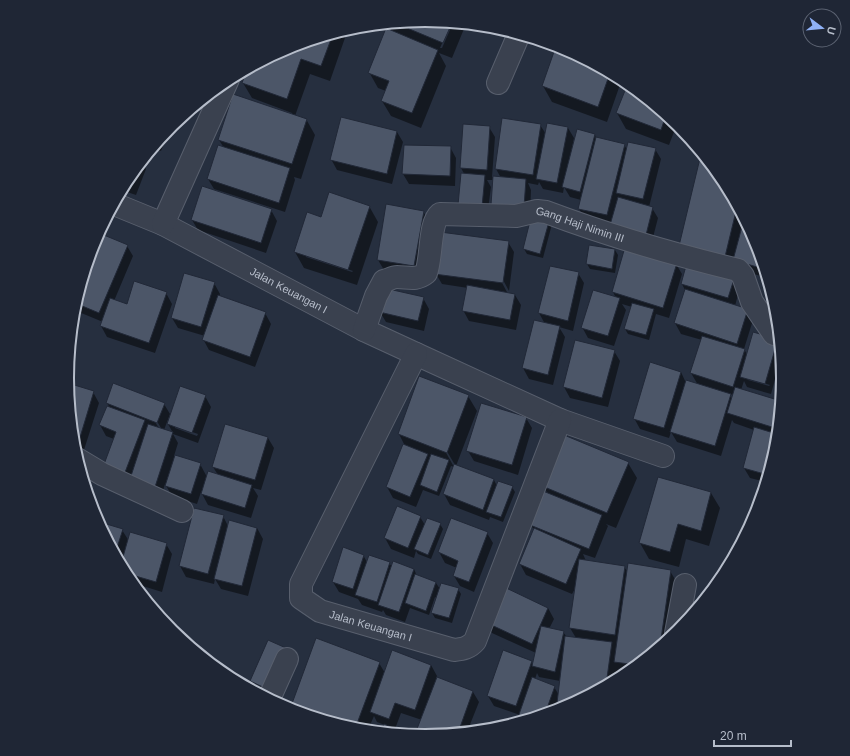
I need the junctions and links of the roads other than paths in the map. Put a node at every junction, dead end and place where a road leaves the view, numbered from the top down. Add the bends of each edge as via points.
1 (517, 39) edge
2 (498, 83) dead end
3 (222, 92) edge
4 (119, 206) edge
5 (163, 224) junction
6 (364, 330) junction
7 (773, 333) edge
8 (416, 354) junction
9 (560, 420) junction
10 (663, 456) dead end
11 (85, 464) edge
12 (182, 511) dead end
13 (685, 585) dead end
14 (678, 620) edge
15 (287, 658) dead end
16 (271, 693) edge

1 - 2 street
3 - 5 street
4 - 5 street, Jalan Keuangan I
5 - 6 street, Jalan Keuangan I
6 - 7 street, Gang Haji Nimin III via 384,281 396,277 416,278 423,276 428,269 434,222 440,214 516,216 537,211 651,249 738,270 743,276 752,302
6 - 8 street, Jalan Keuangan I
8 - 9 street, Jalan Keuangan I
8 - 9 street, Jalan Keuangan I via 302,584 301,598 320,611 454,650 472,645
9 - 10 street, Jalan Keuangan I
11 - 12 street
13 - 14 street
15 - 16 street

